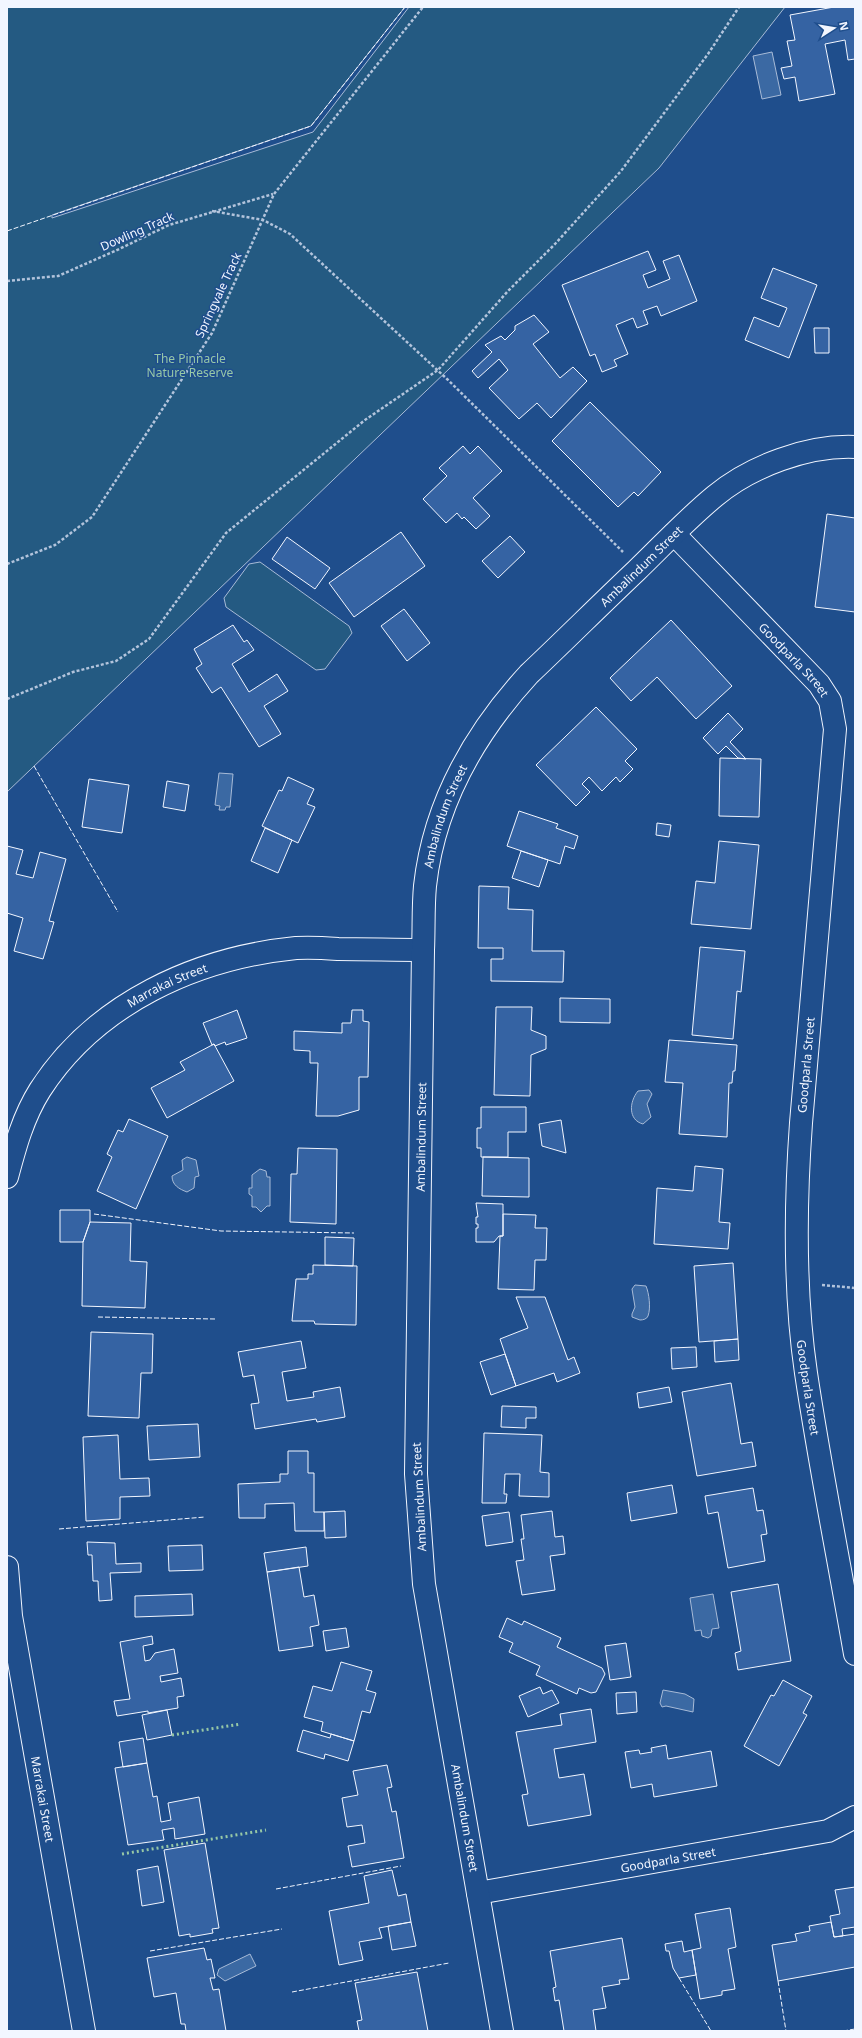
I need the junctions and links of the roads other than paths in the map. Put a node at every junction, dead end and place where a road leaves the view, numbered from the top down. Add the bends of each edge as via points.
1 (855, 446) edge
2 (674, 534) junction
3 (423, 950) junction
4 (7, 1178) edge
5 (7, 1567) edge
6 (855, 1654) edge
7 (855, 1817) edge
8 (478, 1893) junction
9 (84, 2031) edge
10 (502, 2031) edge

1 - 2 street, Ambalindum Street via 796,454 774,462 733,483
2 - 3 street, Ambalindum Street via 529,674 471,748 445,803 429,859 425,887
2 - 6 street, Goodparla Street via 819,684 830,701 835,729 799,1144 797,1273 806,1373
3 - 4 street, Marrakai Street via 297,948 241,956 186,972 136,998 91,1030 72,1049 40,1090 18,1135
3 - 8 street, Ambalindum Street via 416,1474 424,1584
5 - 9 street, Marrakai Street via 11,1616
7 - 8 street, Goodparla Street via 828,1831
8 - 10 street, Ambalindum Street

